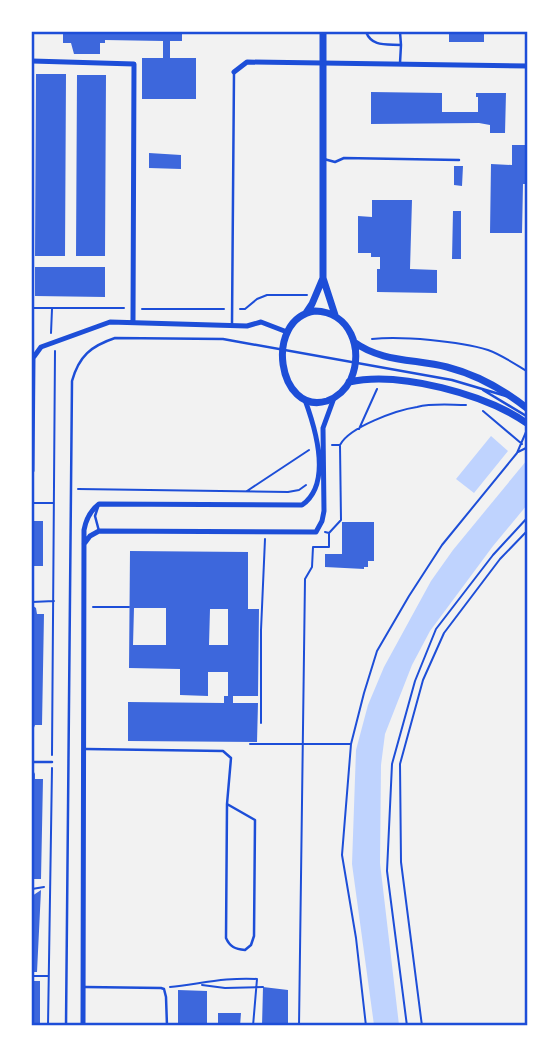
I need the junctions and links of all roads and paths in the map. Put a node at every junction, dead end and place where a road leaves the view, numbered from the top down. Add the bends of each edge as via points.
1 (323, 32) edge
2 (366, 32) edge
3 (400, 32) edge
4 (401, 45) junction
5 (32, 61) edge
6 (323, 65) junction
7 (400, 65) junction
8 (527, 66) edge
9 (234, 72) joint
10 (321, 158) junction
11 (459, 160) dead end
12 (323, 278) junction
13 (308, 295) dead end
14 (128, 304) dead end
15 (141, 304) dead end
16 (32, 308) edge
17 (52, 309) junction
18 (148, 309) junction
19 (225, 309) dead end
20 (240, 309) dead end
21 (306, 313) junction
22 (335, 315) junction
23 (148, 316) dead end
24 (133, 321) junction
25 (232, 324) junction
26 (287, 332) junction
27 (51, 333) dead end
28 (372, 340) dead end
29 (354, 342) junction
30 (55, 347) dead end
31 (282, 349) junction
32 (34, 350) edge
33 (356, 363) junction
34 (527, 372) edge
35 (349, 382) junction
36 (471, 384) junction
37 (378, 386) dead end
38 (334, 398) junction
39 (304, 400) junction
40 (516, 400) junction
41 (467, 405) dead end
42 (476, 405) dead end
43 (527, 409) edge
44 (527, 416) edge
45 (527, 426) edge
46 (358, 430) junction
47 (327, 444) dead end
48 (522, 444) junction
49 (340, 445) junction
50 (527, 447) edge
51 (312, 448) dead end
52 (517, 453) junction
53 (32, 471) edge
54 (311, 480) dead end
55 (77, 489) dead end
56 (246, 492) junction
57 (32, 503) edge
58 (55, 503) junction
59 (99, 504) junction
60 (527, 517) edge
61 (527, 530) edge
62 (99, 531) junction
63 (316, 532) junction
64 (329, 533) junction
65 (85, 544) junction
66 (265, 546) dead end
67 (54, 601) junction
68 (32, 602) edge
69 (92, 607) dead end
70 (129, 607) dead end
71 (261, 723) dead end
72 (250, 744) dead end
73 (303, 744) junction
74 (351, 744) junction
75 (82, 749) junction
76 (32, 762) edge
77 (52, 762) junction
78 (227, 804) junction
79 (44, 887) dead end
80 (32, 889) edge
81 (32, 976) edge
82 (50, 976) junction
83 (198, 985) junction
84 (83, 987) junction
85 (169, 987) dead end
86 (263, 987) dead end
87 (48, 1026) edge
88 (66, 1026) edge
89 (83, 1026) edge
90 (167, 1026) edge
91 (253, 1026) edge
92 (299, 1026) edge
93 (366, 1026) edge
94 (407, 1026) edge
95 (422, 1026) edge

1 - 6 street
2 - 4 lane via 376,44
3 - 4 lane
4 - 7 lane
5 - 24 street via 134,64
6 - 7 street
6 - 9 street via 247,62
6 - 10 street
7 - 8 street
9 - 25 lane
10 - 11 lane via 335,162 344,158
10 - 12 street
12 - 21 street
12 - 22 street
13 - 20 path via 267,295
14 - 17 path via 127,308
15 - 18 path
16 - 17 path
17 - 27 path
18 - 19 path
18 - 23 path
21 - 22 street
21 - 26 street
22 - 29 street
24 - 25 street
24 - 32 street via 110,322
25 - 26 street via 247,326 261,321
26 - 31 street
28 - 34 path via 390,337 471,346
29 - 33 street
29 - 40 street via 371,353 459,370
30 - 58 path
31 - 33 lane
31 - 39 street via 288,381
31 - 88 lane via 223,339 115,338 88,351 75,371
32 - 53 street
33 - 35 street
33 - 36 lane
35 - 38 street
35 - 45 street via 380,379 455,390 491,402
36 - 40 lane
36 - 44 lane
37 - 46 path
38 - 39 street via 315,403
38 - 63 street via 324,428 324,511
39 - 59 street via 316,429 318,451 317,489 302,505
40 - 43 street
41 - 46 path via 419,406
42 - 48 path
45 - 48 path
46 - 49 path
47 - 49 path
48 - 52 path
49 - 64 path via 341,520
50 - 52 path
51 - 56 path
52 - 74 path via 442,545 408,596 377,651
54 - 56 path via 299,490
55 - 56 path
57 - 58 path
58 - 67 path
59 - 62 lane via 95,516
59 - 65 street via 86,519
60 - 94 path via 436,629 415,681 392,764 387,871
61 - 95 path via 446,630 423,680 400,764 401,862
62 - 63 street
62 - 65 street
63 - 64 path
64 - 73 path via 329,547 313,547 312,567 305,579
65 - 75 street
66 - 71 path
67 - 68 path
67 - 77 path
69 - 70 path
72 - 73 path
73 - 74 path
73 - 92 path
74 - 93 path via 342,855
75 - 78 lane via 223,751 231,758
75 - 84 street
76 - 77 lane
77 - 82 path
78 - 78 lane via 226,938 229,945 245,950 254,936 255,820
79 - 80 path
81 - 82 path
82 - 87 path
83 - 85 path
83 - 86 path
83 - 91 path via 234,977 257,979
84 - 89 street
84 - 90 lane via 164,989

